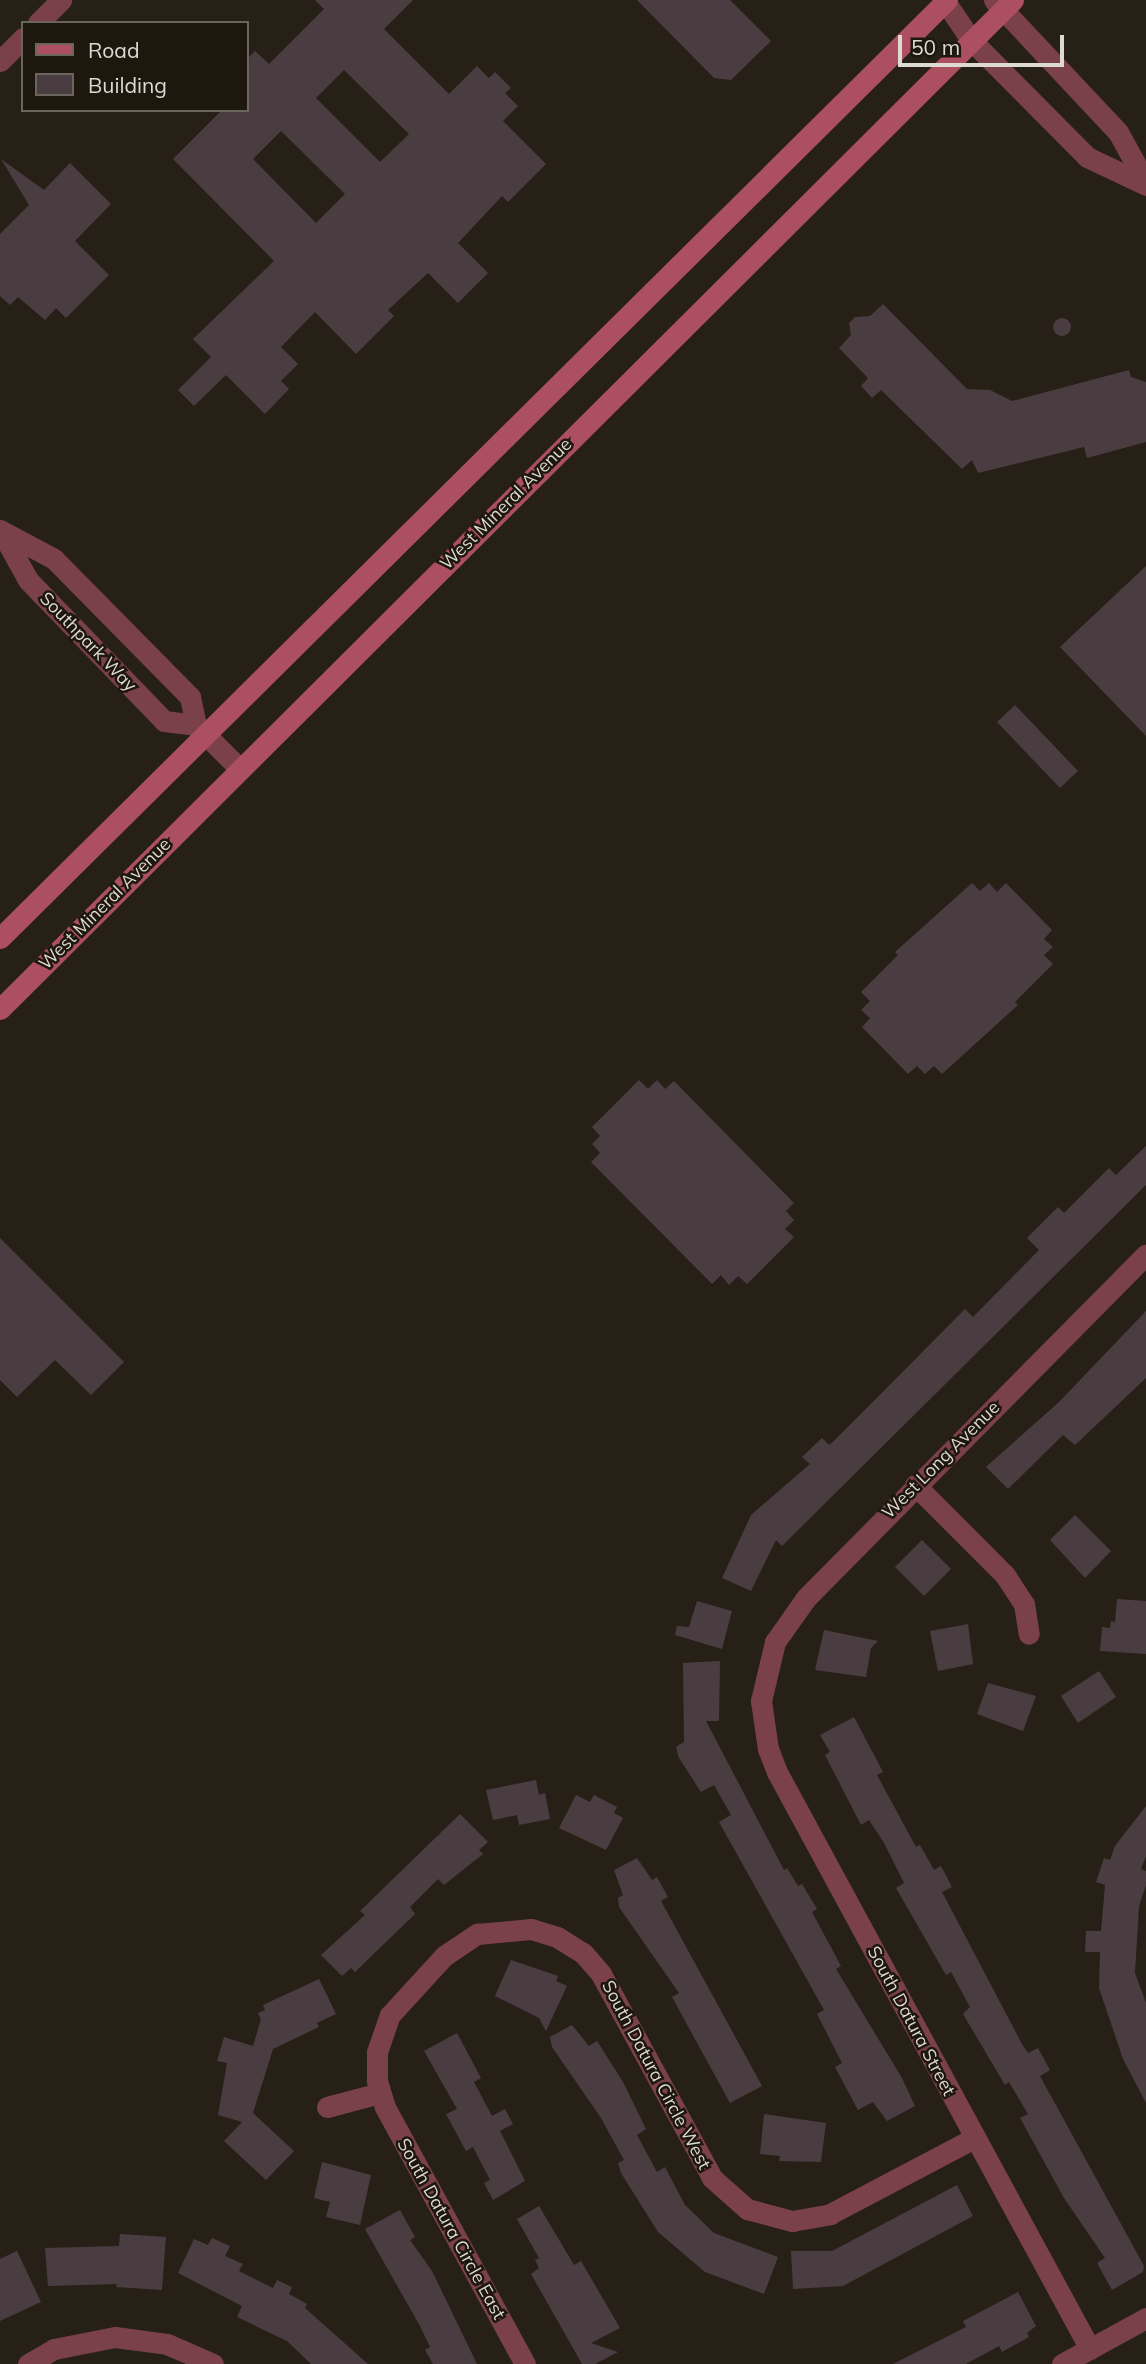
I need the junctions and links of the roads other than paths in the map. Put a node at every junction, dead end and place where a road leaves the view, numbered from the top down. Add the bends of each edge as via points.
1 (61, 0) edge
2 (945, 0) edge
3 (1003, 4) edge
4 (40, 21) edge
5 (21, 40) edge
6 (972, 41) junction
7 (0, 61) edge
8 (1146, 184) edge
9 (1, 531) edge
10 (202, 731) junction
11 (240, 769) junction
12 (0, 938) edge
13 (0, 1009) edge
14 (1146, 1255) edge
15 (915, 1486) junction
16 (1029, 1634) dead end
17 (764, 1684) joint
18 (450, 1952) joint
19 (380, 2093) junction
20 (327, 2107) dead end
21 (974, 2138) junction
22 (1146, 2318) edge
23 (1090, 2349) junction
24 (28, 2364) edge
25 (213, 2364) edge
26 (525, 2364) edge
27 (1062, 2364) edge

1 - 4 street
2 - 6 street
2 - 10 main road
3 - 6 main road, West Mineral Avenue
3 - 8 street via 1118,132
5 - 7 street
6 - 8 street via 1087,157
6 - 11 main road, West Mineral Avenue
9 - 10 street, Southpark Way via 54,559 190,697
9 - 10 street, Southpark Way via 28,580 164,721
10 - 11 street, Southpark Way
10 - 12 main road
11 - 13 main road, West Mineral Avenue
14 - 15 street, West Long Avenue
15 - 16 street via 1005,1575 1024,1604
15 - 17 street, West Long Avenue via 792,1614 775,1642
17 - 21 street, South Datura Street via 763,1723 777,1772
18 - 19 street, South Datura Circle East via 390,2014 377,2052
18 - 21 street, South Datura Circle West via 477,1934 508,1928 557,1937 583,1953 601,1974 712,2178 732,2200 766,2217 792,2221 830,2214
19 - 20 street
19 - 26 street, South Datura Circle East
21 - 23 street, South Datura Street
22 - 23 street
23 - 27 street
24 - 25 street via 54,2349 115,2337 167,2344

